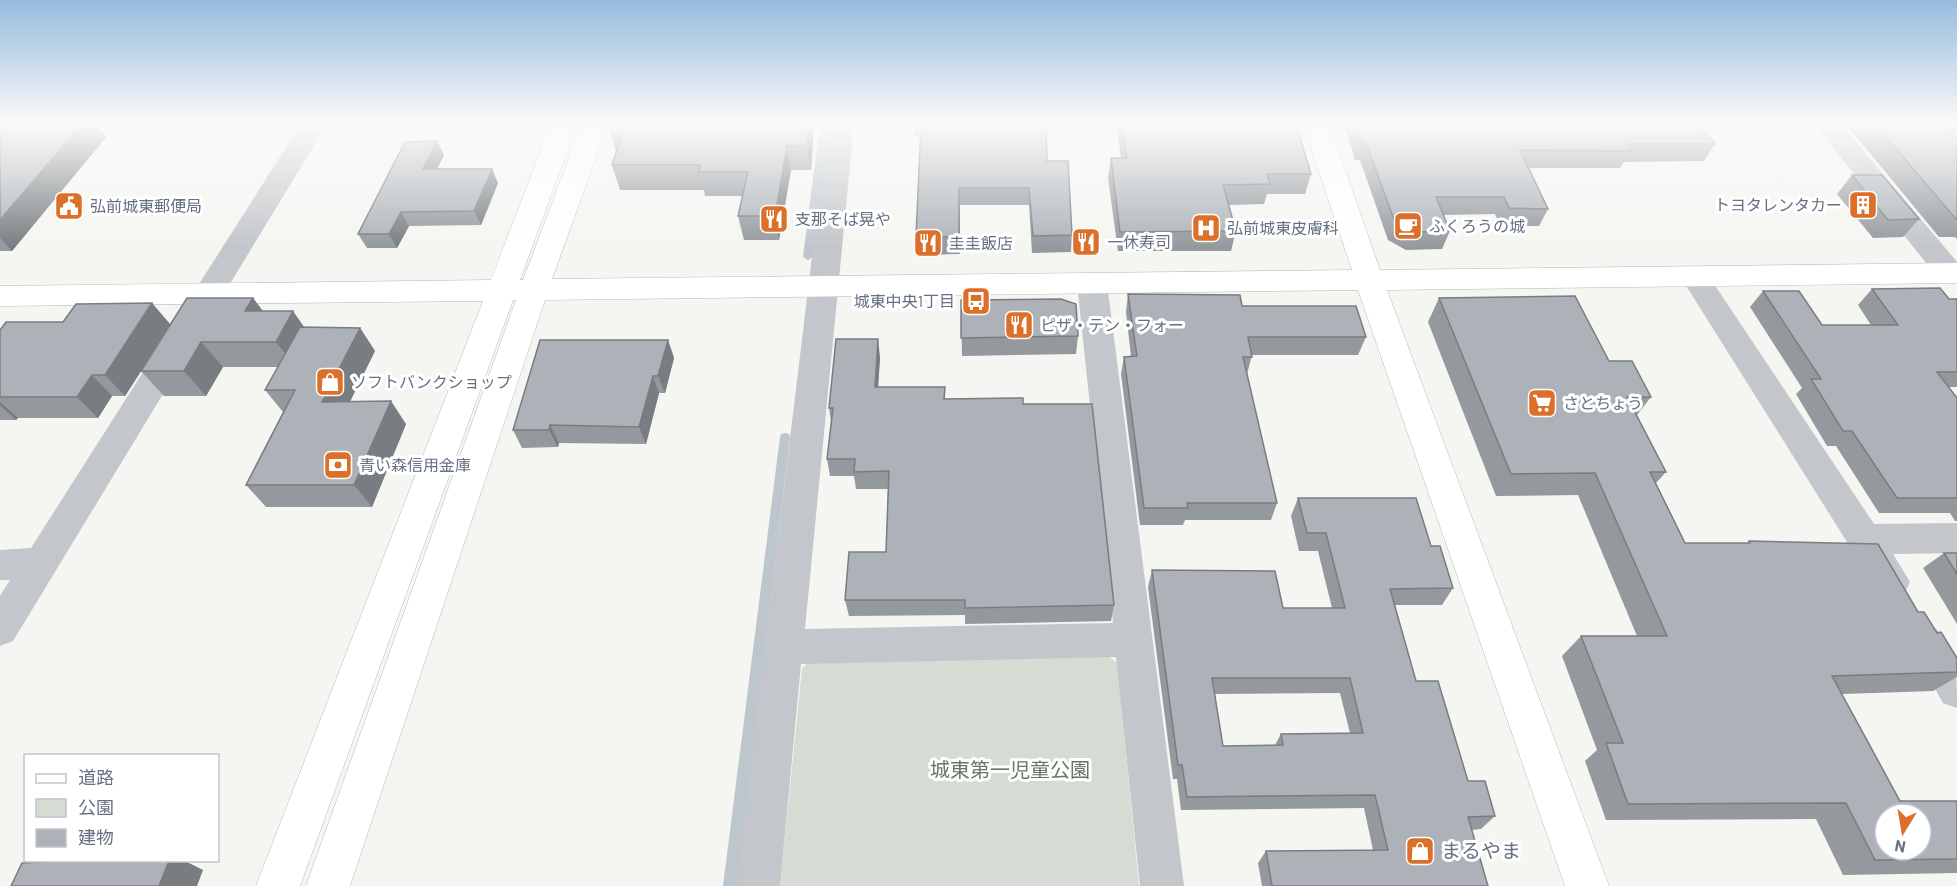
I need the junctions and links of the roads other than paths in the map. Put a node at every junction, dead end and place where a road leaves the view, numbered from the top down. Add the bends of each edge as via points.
1 (288, 165) edge
2 (552, 165) edge
3 (575, 165) edge
4 (837, 165) edge
5 (1330, 165) edge
6 (1862, 165) edge
7 (1954, 273) edge
8 (1694, 276) junction
9 (1370, 279) junction
10 (1092, 283) junction
11 (824, 285) junction
12 (517, 290) junction
13 (209, 294) junction
14 (0, 296) edge
15 (1957, 538) edge
16 (1866, 539) junction
17 (40, 563) junction
18 (0, 565) edge
19 (0, 628) edge
20 (1135, 640) junction
21 (785, 647) junction
22 (1957, 690) edge
23 (278, 886) edge
24 (328, 886) edge
25 (758, 886) edge
26 (1162, 886) edge
27 (1587, 886) edge

1 - 13 street
2 - 12 street
3 - 12 street
4 - 11 street
5 - 9 street
6 - 7 street
7 - 8 street
8 - 9 street
8 - 16 street
9 - 10 street
9 - 27 street
10 - 11 street
10 - 20 street
11 - 12 street
11 - 21 street
12 - 13 street
12 - 23 street
12 - 24 street
13 - 14 street
13 - 17 street
15 - 16 street
16 - 22 street
17 - 18 street
17 - 19 street
20 - 21 street
20 - 26 street
21 - 25 street

